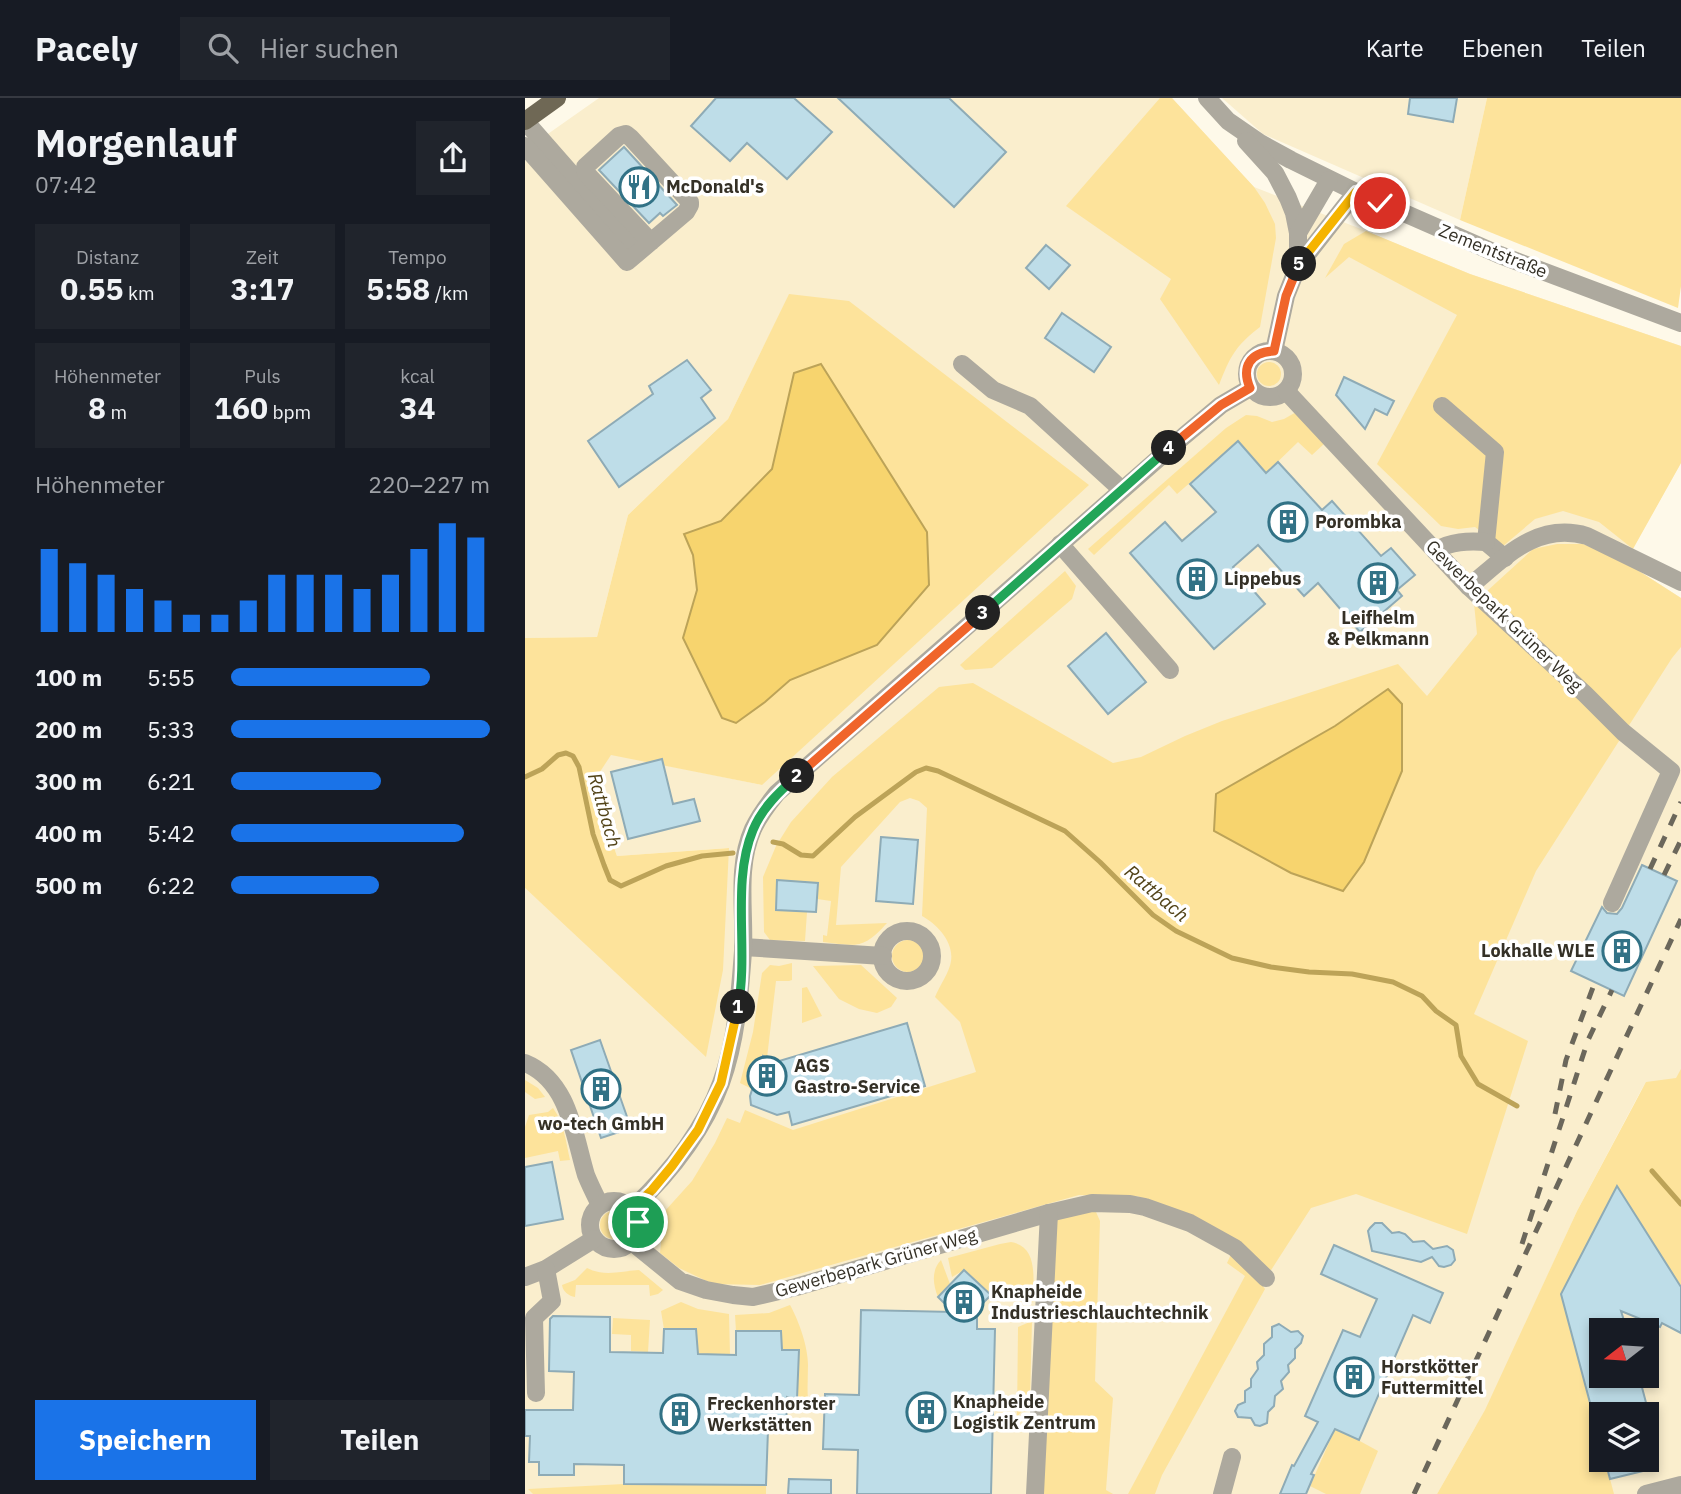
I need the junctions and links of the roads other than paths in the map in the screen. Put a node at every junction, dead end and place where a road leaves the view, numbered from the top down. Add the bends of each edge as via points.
1 (557, 98) edge
2 (1207, 98) edge
3 (525, 121) edge
4 (1228, 121) junction
5 (525, 146) edge
6 (1329, 180) junction
7 (1356, 192) junction
8 (1298, 233) junction
9 (639, 252) junction
10 (1298, 265) junction
11 (1681, 323) edge
12 (1274, 351) junction
13 (962, 364) dead end
14 (1250, 388) junction
15 (1286, 391) junction
16 (1442, 406) dead end
17 (1121, 489) junction
18 (1486, 542) junction
19 (1060, 544) junction
20 (1435, 551) junction
21 (1505, 558) junction
22 (1681, 582) edge
23 (1469, 587) junction
24 (1170, 670) dead end
25 (1612, 902) dead end
26 (743, 947) junction
27 (883, 956) dead end
28 (525, 1063) edge
29 (600, 1205) junction
30 (632, 1209) junction
31 (1049, 1213) junction
32 (594, 1239) junction
33 (632, 1242) junction
34 (546, 1269) junction
35 (525, 1276) edge
36 (1266, 1278) dead end
37 (537, 1394) dead end
38 (1232, 1457) dead end
39 (1681, 1485) edge
40 (1035, 1494) edge
41 (1222, 1494) edge
42 (1646, 1494) edge

1 - 3 main road
2 - 4 street, Zementstraße
3 - 9 street
4 - 6 street, Zementstraße
4 - 8 street via 1275,173
5 - 9 street
6 - 7 street, Zementstraße
6 - 8 street
7 - 10 street
7 - 11 street, Zementstraße via 1500,255
8 - 10 street
9 - 9 street via 585,167 626,134 690,202 686,212
10 - 12 street
12 - 14 street via 1263,351 1247,366
12 - 15 street via 1290,362 1293,372
13 - 17 street via 993,390 1030,406
14 - 15 street via 1268,398
14 - 17 street via 1221,405
15 - 20 street, Gewerbepark Grüner Weg
16 - 18 street via 1495,452
17 - 19 street
18 - 20 street via 1446,545
18 - 21 street
19 - 24 street
19 - 26 street via 764,809 753,830 742,878
20 - 23 street, Gewerbepark Grüner Weg
21 - 22 street via 1539,537 1573,532
21 - 23 street
23 - 25 street, Gewerbepark Grüner Weg via 1671,771
26 - 27 street
26 - 30 street via 740,1000 721,1083 698,1130
28 - 29 street via 550,1081 562,1097
29 - 30 street via 618,1201
29 - 32 street via 591,1216
30 - 33 street via 638,1229
31 - 33 street, Gewerbepark Grüner Weg via 753,1297 680,1281
31 - 36 street, Gewerbepark Grüner Weg via 1092,1203 1156,1210 1235,1248
31 - 40 street
32 - 33 street via 612,1250
32 - 34 street
34 - 35 street
34 - 37 street via 552,1301 534,1318
38 - 41 street
39 - 42 street

